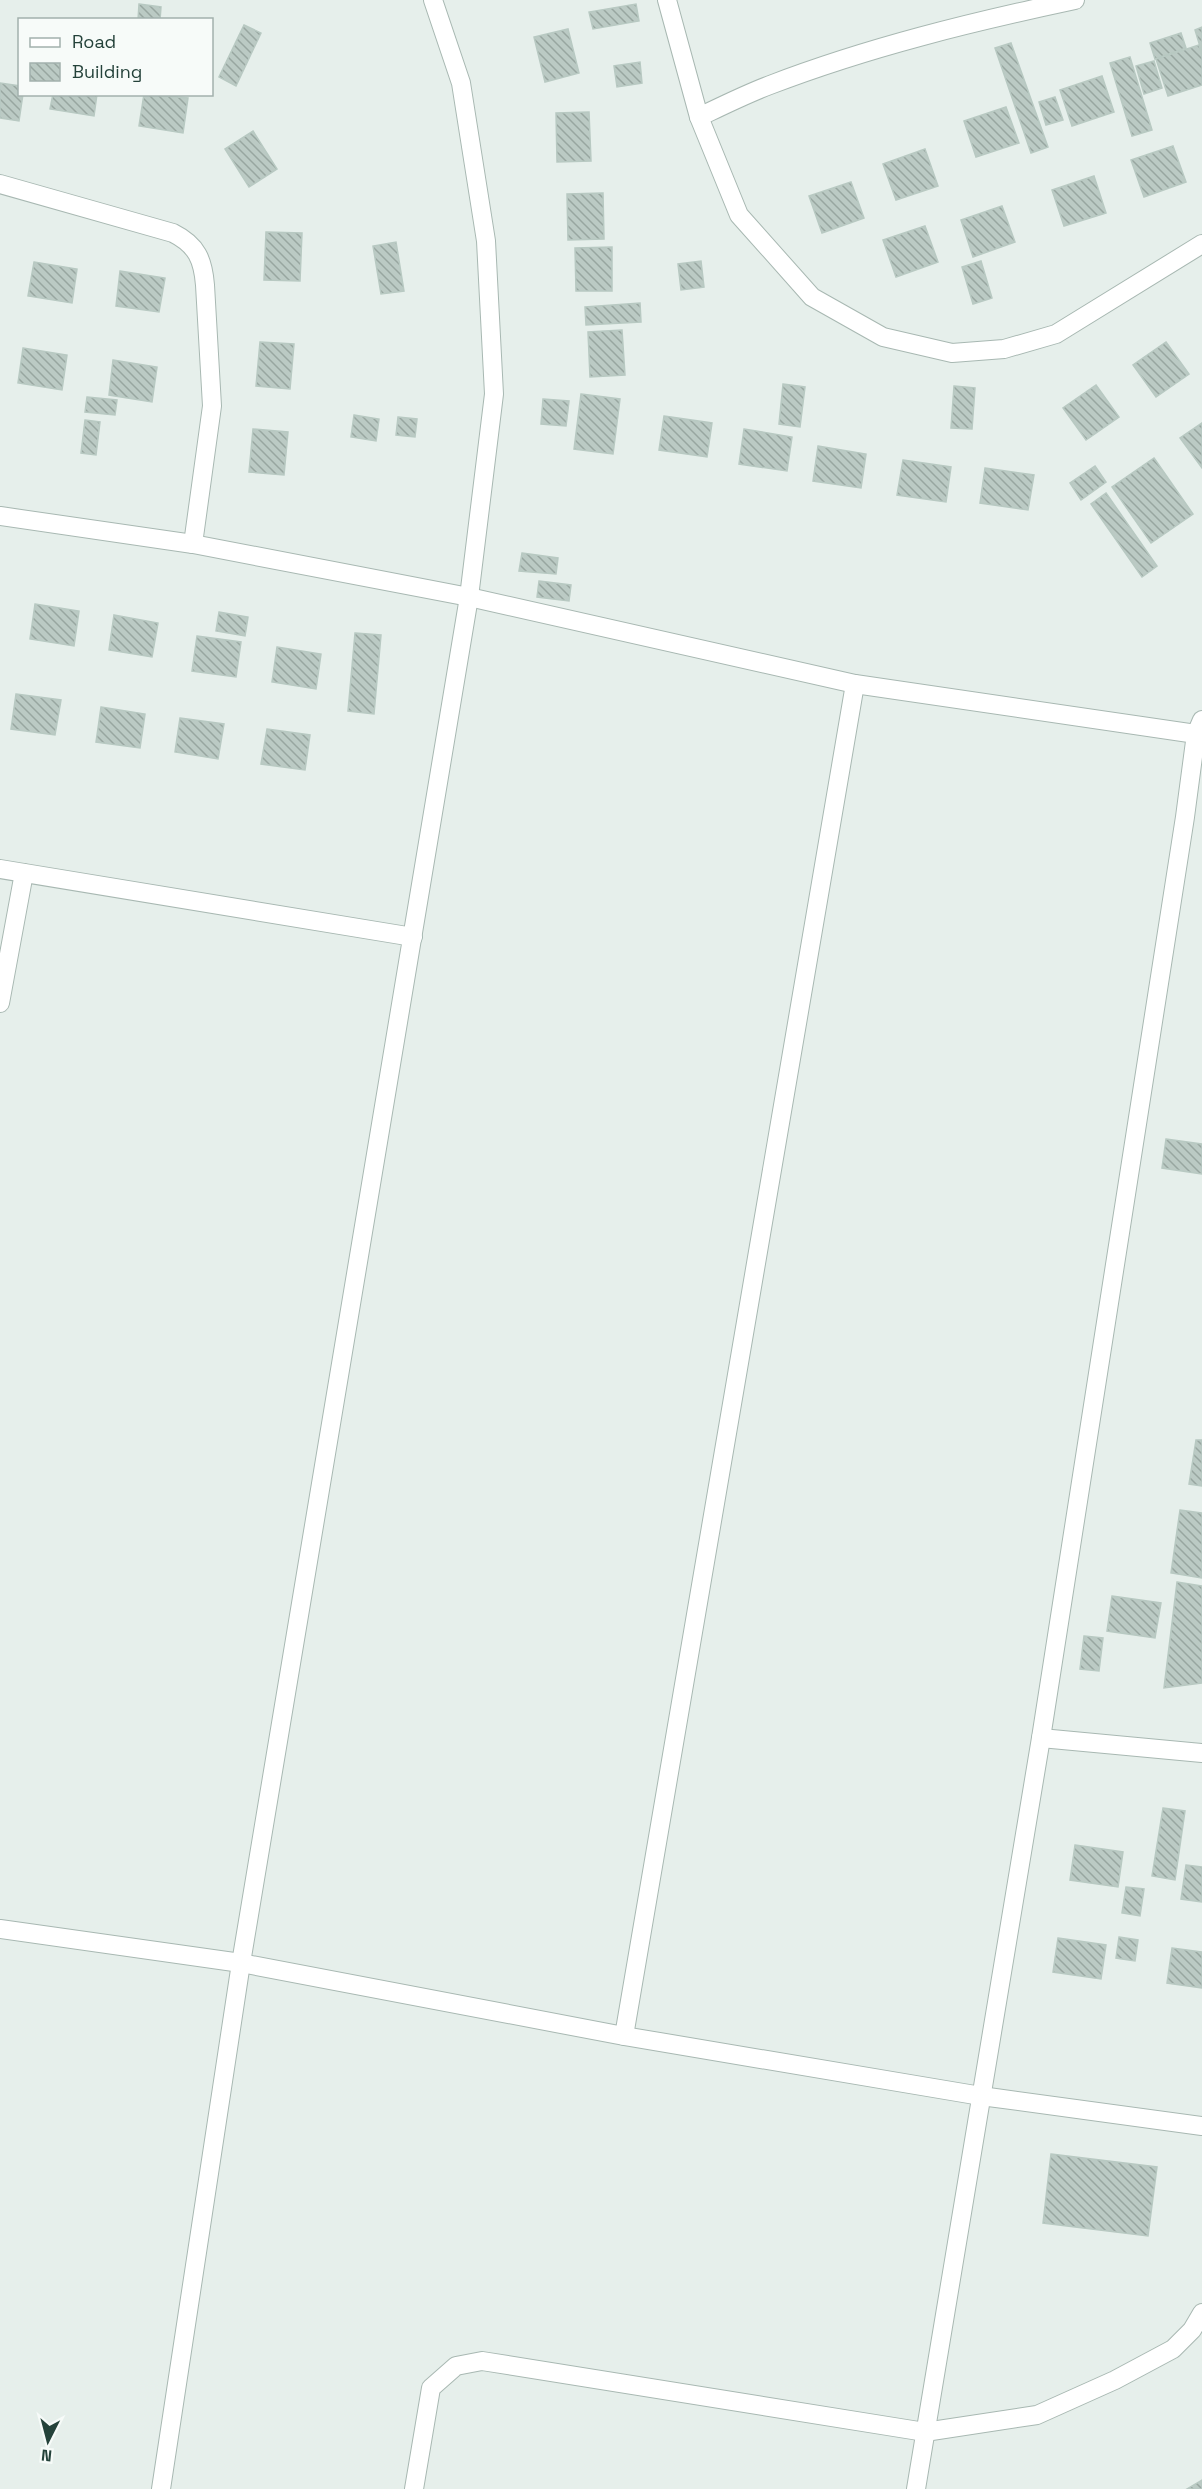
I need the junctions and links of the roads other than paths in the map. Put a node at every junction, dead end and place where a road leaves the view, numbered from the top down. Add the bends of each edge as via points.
1 (433, 0) edge
2 (667, 0) edge
3 (1076, 0) edge
4 (699, 117) junction
5 (0, 184) edge
6 (1202, 244) edge
7 (0, 516) edge
8 (193, 544) junction
9 (469, 597) junction
10 (855, 684) junction
11 (1199, 727) edge
12 (0, 869) edge
13 (24, 873) junction
14 (413, 937) junction
15 (0, 1003) edge
16 (1041, 1738) junction
17 (1202, 1753) edge
18 (0, 1929) edge
19 (241, 1963) junction
20 (624, 2036) junction
21 (981, 2096) junction
22 (1202, 2126) edge
23 (1202, 2313) edge
24 (925, 2432) junction
25 (161, 2489) edge
26 (414, 2489) edge
27 (916, 2489) edge

1 - 9 street via 461,83 486,253 495,394
2 - 4 street
3 - 4 street via 975,22 847,58 769,85
4 - 6 street via 739,215 812,297 883,337 952,353 1005,349 1056,334
5 - 8 street via 173,233 188,241 198,254 204,268 212,406
7 - 8 street
8 - 9 street
9 - 10 street
9 - 14 street
10 - 11 street
10 - 20 street
11 - 16 street
12 - 13 street
13 - 14 street
13 - 15 street
14 - 19 street
16 - 17 street
16 - 21 street
18 - 19 street
19 - 20 street
19 - 25 street
20 - 21 street
21 - 22 street
21 - 24 street
23 - 24 street via 1173,2349 1037,2415
24 - 26 street via 482,2361 456,2366 431,2388
24 - 27 street

